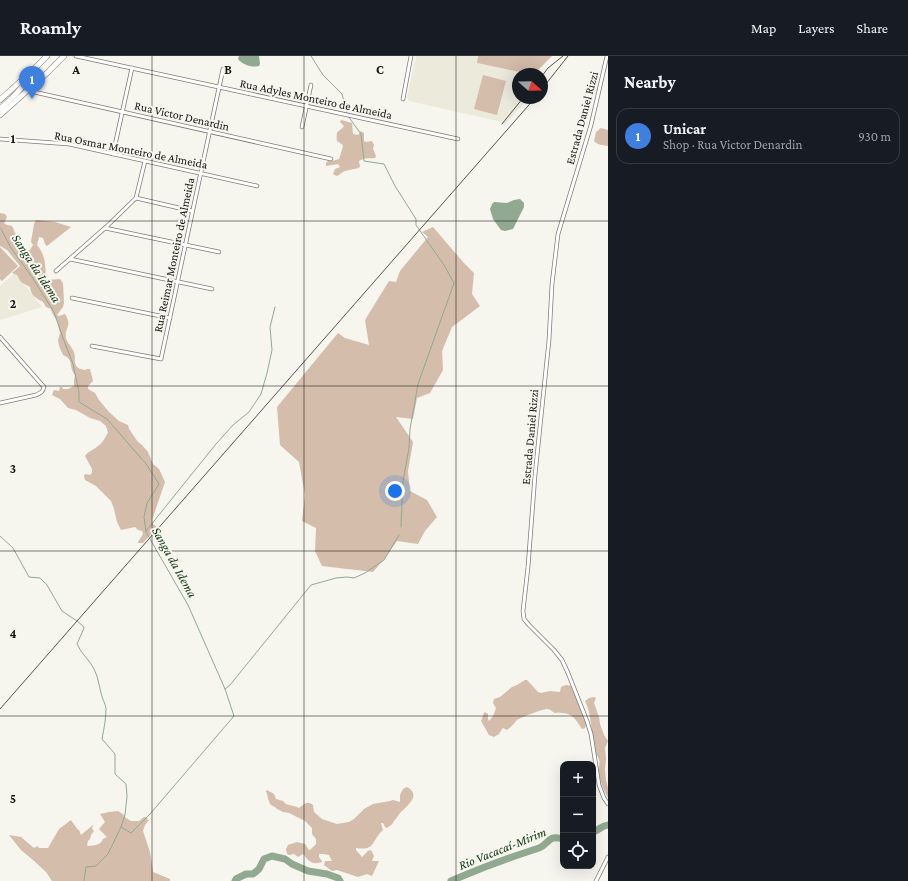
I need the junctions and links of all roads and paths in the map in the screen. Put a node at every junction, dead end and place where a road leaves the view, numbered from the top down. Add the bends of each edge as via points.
1 (46, 56) edge
2 (64, 56) edge
3 (76, 56) edge
4 (411, 56) edge
5 (607, 56) edge
6 (132, 68) junction
7 (223, 69) dead end
8 (34, 70) junction
9 (311, 85) dead end
10 (219, 87) junction
11 (29, 89) junction
12 (403, 99) dead end
13 (0, 100) edge
14 (306, 106) junction
15 (0, 109) edge
16 (122, 111) junction
17 (0, 115) edge
18 (302, 127) dead end
19 (210, 131) junction
20 (0, 139) edge
21 (458, 139) dead end
22 (113, 154) junction
23 (331, 158) dead end
24 (145, 161) junction
25 (200, 173) junction
26 (257, 186) dead end
27 (136, 198) junction
28 (192, 211) junction
29 (105, 228) junction
30 (185, 244) junction
31 (219, 252) dead end
32 (70, 259) junction
33 (56, 271) dead end
34 (177, 282) junction
35 (212, 289) dead end
36 (72, 298) dead end
37 (170, 318) junction
38 (0, 337) edge
39 (92, 346) dead end
40 (0, 403) edge
41 (608, 804) edge
42 (608, 857) edge
43 (596, 881) edge

1 - 8 highway
2 - 11 highway
3 - 6 street, Rua Adyles Monteiro de Almeida
4 - 12 street
5 - 41 street, Estrada Daniel Rizzi via 591,125 558,234 523,611 524,619 554,650 568,673 591,734 599,785
6 - 10 street, Rua Adyles Monteiro de Almeida
6 - 16 street
7 - 10 street, Rua Reimar Monteiro de Almeida
8 - 13 highway
8 - 15 highway
9 - 14 street
10 - 14 street, Rua Adyles Monteiro de Almeida
10 - 19 street, Rua Reimar Monteiro de Almeida
11 - 16 street, Rua Victor Denardin
11 - 17 highway
14 - 18 street
14 - 21 street, Rua Adyles Monteiro de Almeida
16 - 19 street, Rua Victor Denardin
16 - 22 street
19 - 23 street, Rua Victor Denardin
19 - 25 street, Rua Reimar Monteiro de Almeida
20 - 22 street, Rua Osmar Monteiro de Almeida via 69,144
22 - 24 street, Rua Osmar Monteiro de Almeida
24 - 25 street, Rua Osmar Monteiro de Almeida
24 - 27 street
25 - 26 street, Rua Osmar Monteiro de Almeida
25 - 28 street, Rua Reimar Monteiro de Almeida
27 - 28 street
27 - 29 street
28 - 30 street, Rua Reimar Monteiro de Almeida
29 - 30 street
29 - 32 street
30 - 31 street
30 - 34 street, Rua Reimar Monteiro de Almeida
32 - 33 street
32 - 34 street
34 - 35 street
34 - 37 street, Rua Reimar Monteiro de Almeida
36 - 37 street
37 - 39 street, Rua Reimar Monteiro de Almeida via 161,360
38 - 40 street via 44,387 41,393 36,395
42 - 43 street

